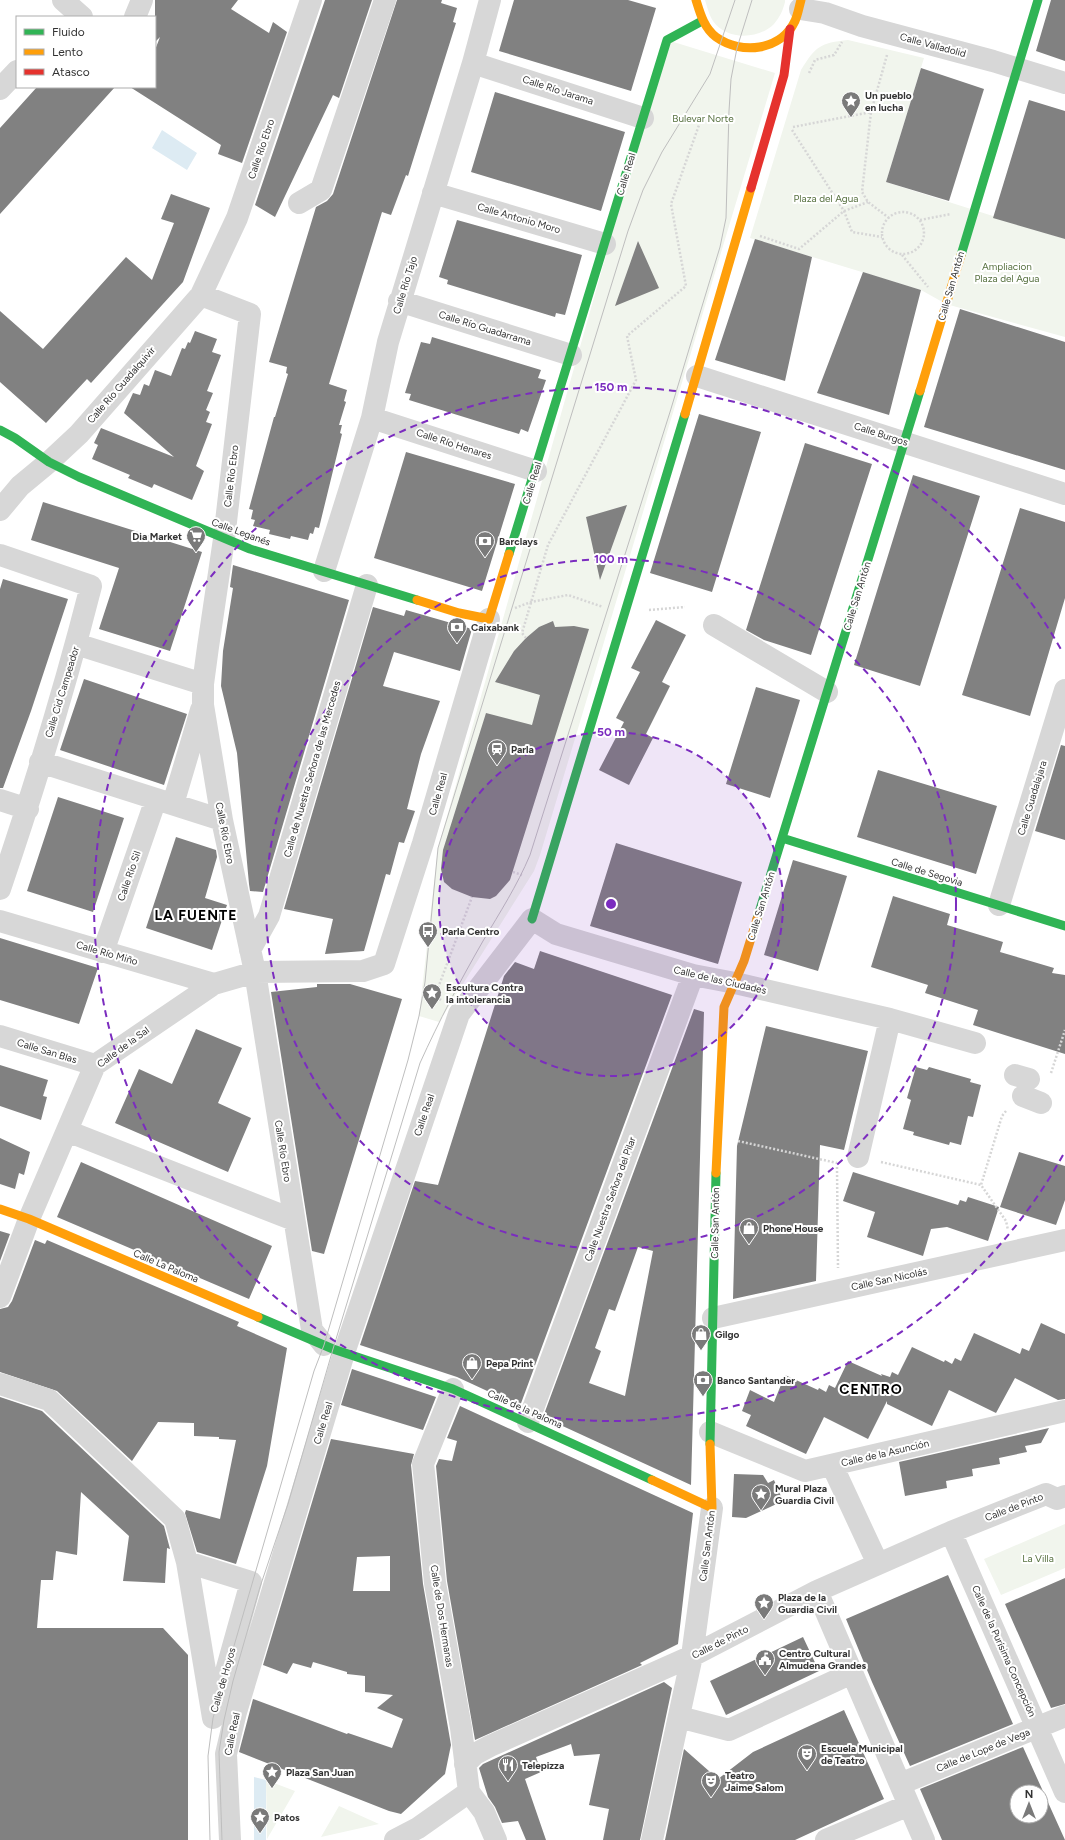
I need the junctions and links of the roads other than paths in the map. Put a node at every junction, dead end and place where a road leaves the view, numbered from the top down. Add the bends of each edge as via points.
1 (142, 0) edge
2 (311, 0) edge
3 (385, 0) edge
4 (490, 0) edge
5 (696, 0) edge
6 (1038, 0) edge
7 (801, 5) edge
8 (135, 16) edge
9 (702, 21) junction
10 (790, 29) junction
11 (473, 63) junction
12 (1016, 68) junction
13 (16, 72) edge
14 (1065, 83) edge
15 (0, 89) edge
16 (643, 118) junction
17 (433, 193) junction
18 (299, 203) dead end
19 (605, 244) junction
20 (201, 295) junction
21 (399, 301) junction
22 (571, 355) junction
23 (697, 376) junction
24 (372, 418) junction
25 (0, 430) edge
26 (904, 442) junction
27 (49, 462) junction
28 (536, 471) junction
29 (1065, 494) edge
30 (0, 510) edge
31 (224, 539) junction
32 (0, 554) edge
33 (324, 571) junction
34 (367, 585) junction
35 (489, 619) junction
36 (714, 625) dead end
37 (76, 644) junction
38 (203, 684) junction
39 (1065, 690) edge
40 (827, 692) junction
41 (203, 705) junction
42 (40, 762) junction
43 (0, 800) edge
44 (164, 802) junction
45 (28, 809) junction
46 (222, 820) junction
47 (782, 838) junction
48 (0, 888) edge
49 (999, 906) junction
50 (532, 919) junction
51 (0, 921) edge
52 (1065, 926) edge
53 (250, 950) junction
54 (103, 952) junction
55 (384, 964) joint
56 (254, 972) junction
57 (693, 975) junction
58 (735, 983) junction
59 (214, 984) junction
60 (890, 1019) junction
61 (0, 1036) edge
62 (975, 1043) dead end
63 (95, 1065) junction
64 (67, 1130) junction
65 (858, 1156) dead end
66 (0, 1209) edge
67 (29, 1219) junction
68 (294, 1220) junction
69 (1065, 1240) edge
70 (0, 1298) edge
71 (713, 1318) junction
72 (324, 1345) junction
73 (344, 1353) junction
74 (0, 1384) edge
75 (452, 1389) junction
76 (1065, 1411) edge
77 (528, 1422) junction
78 (710, 1432) junction
79 (832, 1465) junction
80 (1065, 1496) edge
81 (712, 1508) junction
82 (952, 1532) junction
83 (187, 1562) junction
84 (878, 1564) junction
85 (817, 1591) junction
86 (692, 1656) junction
87 (852, 1672) junction
88 (679, 1716) junction
89 (1065, 1716) edge
90 (213, 1718) junction
91 (235, 1721) junction
92 (1037, 1728) junction
93 (465, 1764) junction
94 (900, 1784) junction
95 (469, 1792) junction
96 (1065, 1792) edge
97 (909, 1805) junction
98 (836, 1838) edge
99 (230, 1840) edge
100 (395, 1840) edge
101 (496, 1840) edge
102 (652, 1840) edge
103 (924, 1840) edge

1 - 8 street
2 - 20 street, Calle Río Ebro via 237,218
3 - 18 street via 321,190
4 - 11 street, Calle Río Tajo
5 - 9 street
6 - 12 street, Calle San Antón
7 - 10 street
7 - 12 street, Calle Valladolid via 862,26
9 - 10 street via 710,33 722,42 737,48 767,46 780,39
9 - 16 street, Calle Real via 667,40
10 - 23 street via 784,75
11 - 16 street, Calle Río Jarama
11 - 17 street, Calle Río Tajo
12 - 14 street, Calle Valladolid
12 - 26 street, Calle San Antón
13 - 15 street
16 - 19 street, Calle Real
17 - 19 street, Calle Antonio Moro
17 - 21 street, Calle Río Tajo
19 - 22 street, Calle Real
20 - 27 street, Calle Río Guadalquivir via 78,434
20 - 31 street, Calle Río Ebro via 250,314
21 - 22 street, Calle Río Guadarrama
21 - 24 street, Calle Río Tajo
22 - 28 street, Calle Real
23 - 26 street, Calle Burgos
23 - 50 street
24 - 28 street, Calle Río Henares
24 - 33 street, Calle Río Tajo
25 - 27 street, Calle Leganés
26 - 29 street, Calle Burgos
26 - 40 street, Calle San Antón
27 - 30 street, Calle Río Guadalquivir via 20,486
27 - 31 street, Calle Leganés
28 - 35 street, Calle Real
31 - 33 street, Calle Leganés
31 - 38 street, Calle Río Ebro
32 - 37 street, Calle Cid Campeador via 91,586
33 - 34 street, Calle Leganés
34 - 35 street, Calle Leganés via 459,613
34 - 53 street, Calle de Nuestra Señora de las Mercedes via 270,916
35 - 55 street, Calle Real via 423,843
36 - 40 street
37 - 38 street
37 - 42 street, Calle Cid Campeador
38 - 41 street, Calle Río Ebro
39 - 49 street, Calle Guadalajara
40 - 47 street, Calle San Antón
41 - 44 street, Calle Río Sil
41 - 46 street, Calle Río Ebro
42 - 44 street
42 - 45 street, Calle Cid Campeador
43 - 45 street
44 - 46 street
44 - 54 street, Calle Río Sil
45 - 48 street, Calle Cid Campeador
46 - 53 street, Calle Río Ebro
47 - 49 street, Calle de Segovia
47 - 58 street, Calle San Antón
49 - 52 street, Calle de Segovia
50 - 57 street, Calle de las Ciudades via 556,934
50 - 73 street, Calle Real via 459,1014
51 - 54 street, Calle Río Miño
53 - 56 street, Calle Río Ebro
54 - 59 street, Calle Río Miño
55 - 56 street, Calle de la Sal via 363,971
56 - 59 street, Calle de la Sal
56 - 68 street, Calle Río Ebro
57 - 58 street, Calle de las Ciudades
57 - 77 street, Calle Nuestra Señora del Pilar
58 - 60 street, Calle de las Ciudades
58 - 71 street, Calle San Antón via 724,1007 716,1136
59 - 63 street, Calle de la Sal
60 - 62 street, Calle de las Ciudades
60 - 65 street
61 - 63 street, Calle San Blas
63 - 64 street, Calle de la Sal
64 - 67 street, Calle de la Sal
64 - 68 street
66 - 67 street, Calle La Paloma
67 - 70 street, Calle de la Sal
67 - 72 street, Calle La Paloma
68 - 72 street, Calle Río Ebro via 312,1330
69 - 71 street, Calle San Nicolás
71 - 78 street, Calle San Antón
72 - 73 street, Calle de la Paloma
73 - 75 street, Calle de la Paloma
73 - 91 street, Calle Real
74 - 83 street, Calle de Hoyos via 49,1400 175,1519
75 - 77 street, Calle de la Paloma
75 - 93 street, Calle de Dos Hermanas via 424,1464 435,1583
76 - 79 street, Calle de la Asunción
77 - 81 street, Calle de la Paloma
78 - 79 street, Calle de la Asunción via 805,1471
78 - 81 street, Calle San Antón
79 - 84 street
80 - 82 street, Calle de Pinto via 1057,1499 1046,1494
81 - 86 street, Calle San Antón
82 - 84 street, Calle de Pinto
82 - 92 street, Calle de la Purísima Concepción
83 - 90 street, Calle de Hoyos
83 - 90 street, Calle de Hoyos via 251,1582
84 - 85 street, Calle de Pinto
85 - 86 street, Calle de Pinto
85 - 87 street
86 - 88 street, Calle San Antón
86 - 93 street, Calle de Pinto via 490,1746 475,1754
87 - 88 street via 729,1730
87 - 94 street
88 - 102 street, Calle San Antón
89 - 92 street, Calle de Lope de Vega
90 - 91 street
91 - 99 street, Calle Real via 226,1754
92 - 94 street, Calle de Lope de Vega
92 - 96 street, Calle de la Purísima Concepción
93 - 95 street, Calle de Dos Hermanas
94 - 97 street
95 - 100 street via 418,1828
95 - 101 street, Calle de Dos Hermanas via 484,1812
97 - 98 street
97 - 103 street

